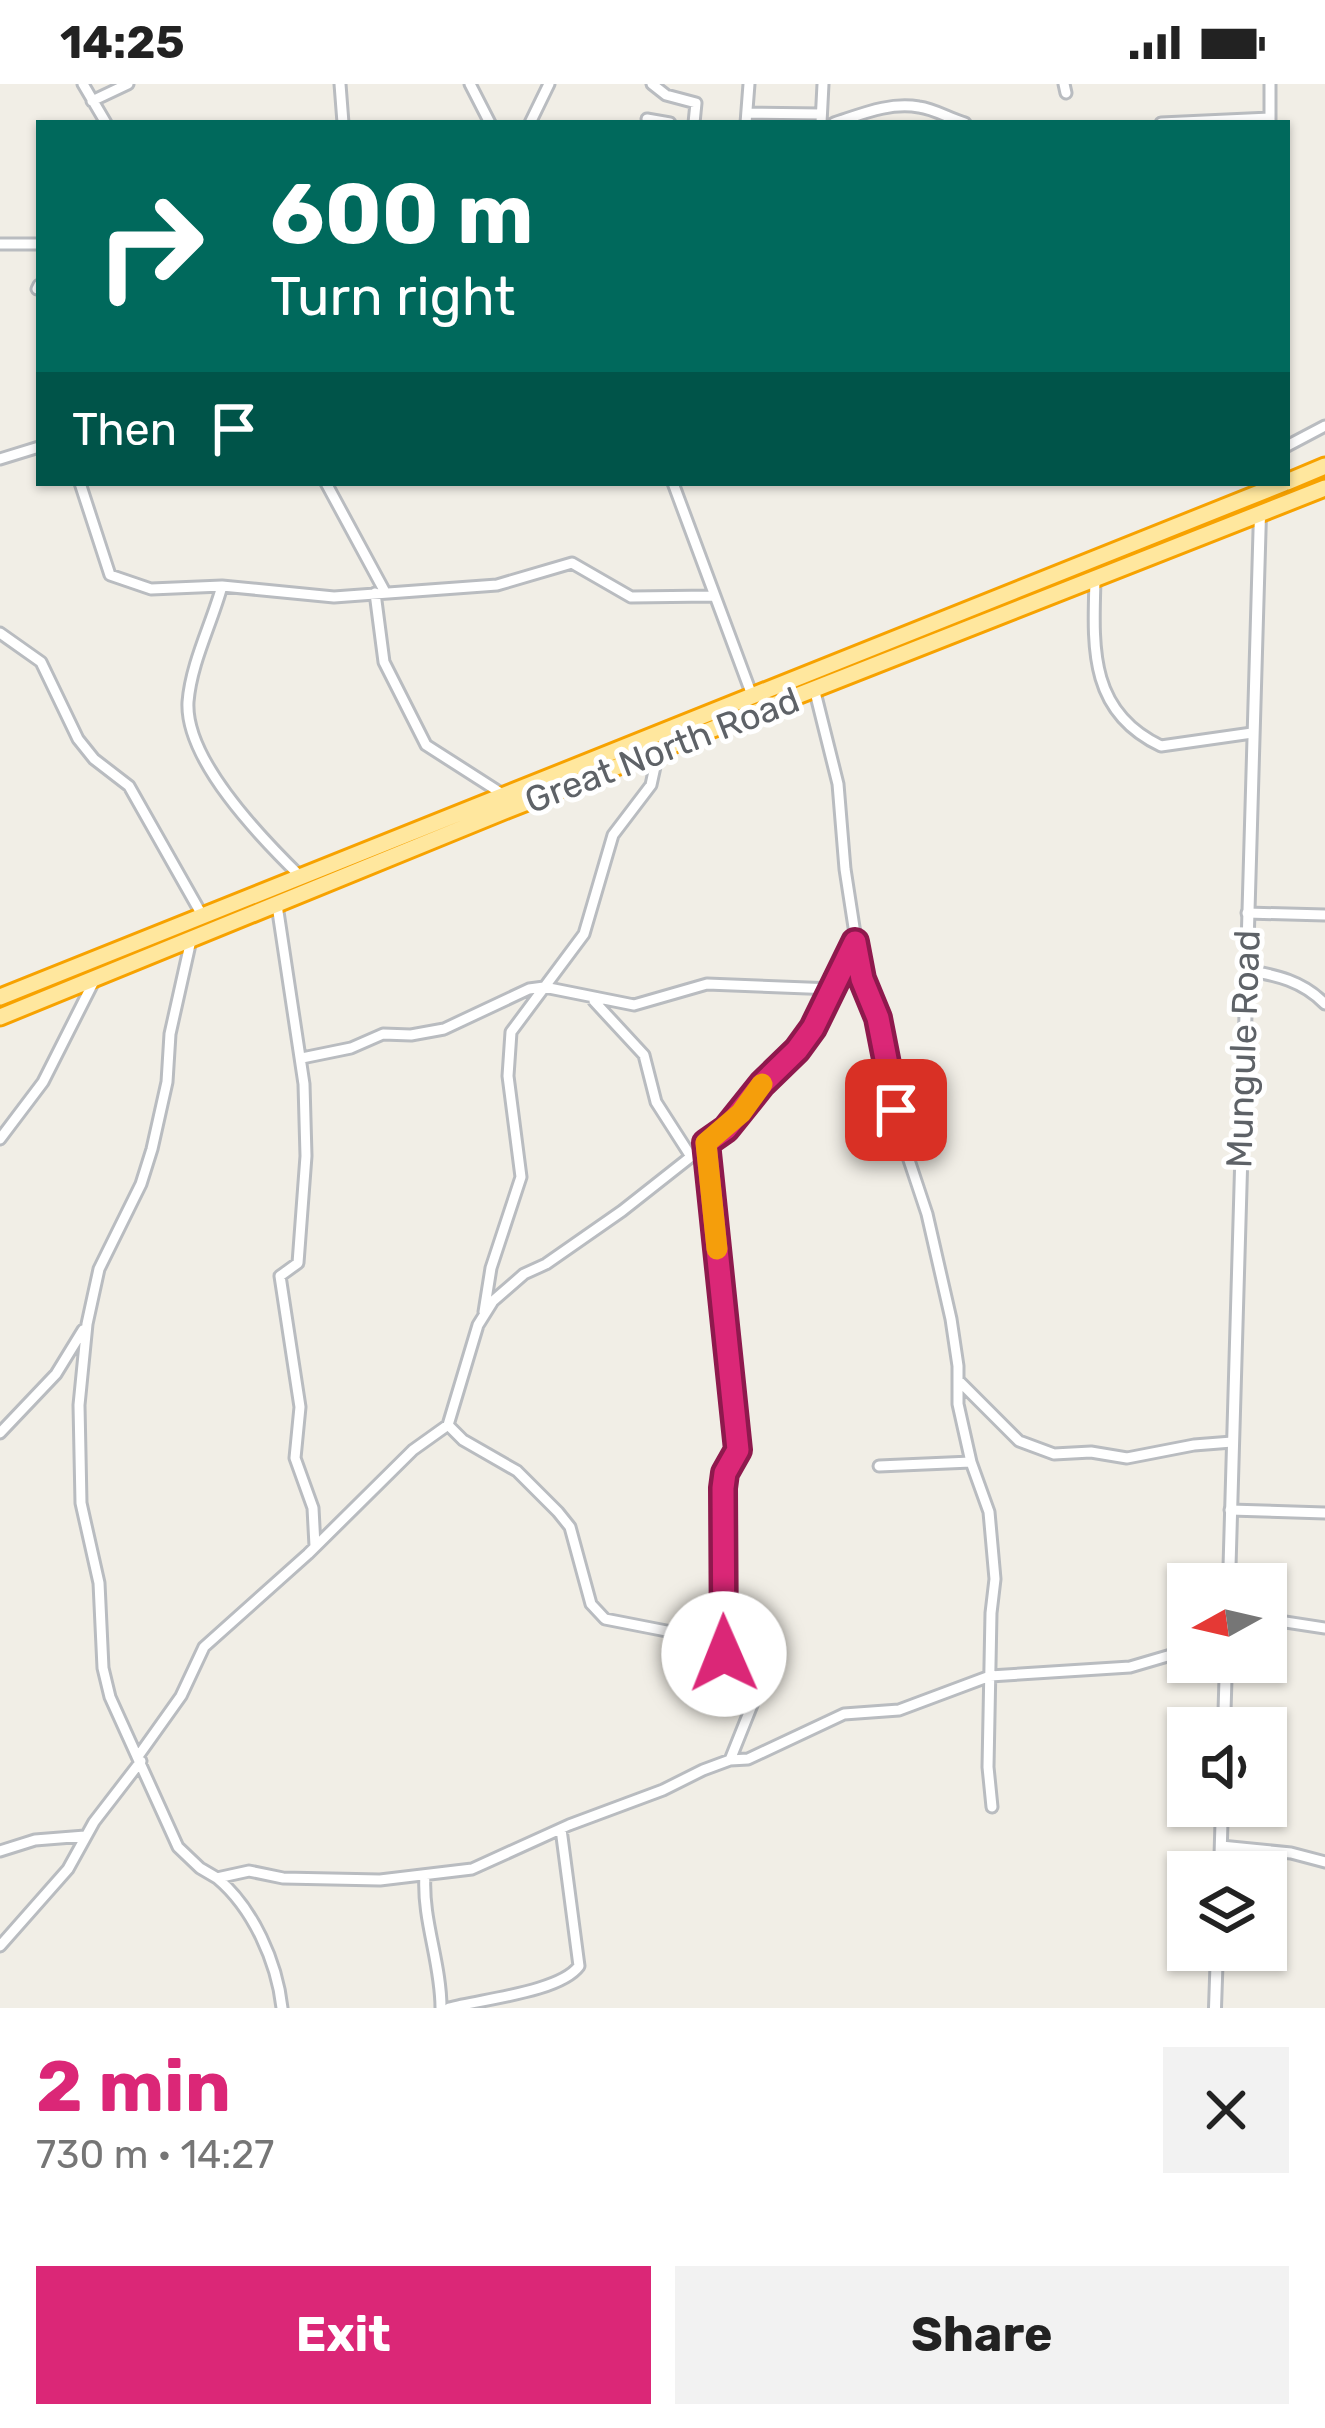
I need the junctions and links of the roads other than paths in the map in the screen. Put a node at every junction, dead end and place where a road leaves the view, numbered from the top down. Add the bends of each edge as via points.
1 (83, 84) edge
2 (128, 84) edge
3 (340, 84) edge
4 (470, 84) edge
5 (549, 84) edge
6 (652, 84) edge
7 (748, 84) edge
8 (823, 84) edge
9 (1270, 84) edge
10 (92, 101) junction
11 (647, 118) dead end
12 (747, 118) edge
13 (821, 118) edge
14 (104, 120) edge
15 (343, 120) edge
16 (488, 120) edge
17 (531, 120) edge
18 (656, 120) edge
19 (694, 120) edge
20 (842, 120) edge
21 (957, 120) edge
22 (1270, 120) edge
23 (0, 244) edge
24 (36, 244) edge
25 (1325, 426) edge
26 (1290, 444) edge
27 (36, 448) edge
28 (0, 460) edge
29 (1325, 466) edge
30 (1290, 480) edge
31 (81, 486) edge
32 (327, 486) edge
33 (674, 486) edge
34 (1275, 486) edge
35 (1325, 488) edge
36 (1260, 514) junction
37 (1094, 580) junction
38 (221, 586) junction
39 (380, 592) junction
40 (712, 596) junction
41 (0, 633) edge
42 (814, 692) junction
43 (752, 696) junction
44 (759, 714) junction
45 (1252, 733) junction
46 (658, 753) junction
47 (504, 795) junction
48 (301, 877) junction
49 (278, 905) junction
50 (1246, 913) junction
51 (1325, 915) edge
52 (202, 916) junction
53 (209, 933) junction
54 (191, 940) junction
55 (855, 942) junction
56 (1246, 970) junction
57 (95, 978) junction
58 (544, 987) junction
59 (832, 989) junction
60 (0, 997) edge
61 (592, 999) junction
62 (1325, 1004) edge
63 (0, 1017) edge
64 (302, 1058) junction
65 (0, 1138) edge
66 (706, 1143) junction
67 (690, 1156) junction
68 (484, 1312) junction
69 (87, 1324) junction
70 (959, 1381) junction
71 (448, 1425) junction
72 (0, 1433) edge
73 (1232, 1442) junction
74 (971, 1462) junction
75 (879, 1466) dead end
76 (1230, 1510) junction
77 (1325, 1513) edge
78 (315, 1546) junction
79 (1229, 1563) edge
80 (1287, 1622) edge
81 (1325, 1628) edge
82 (724, 1654) junction
83 (1167, 1656) edge
84 (990, 1676) junction
85 (140, 1758) junction
86 (730, 1760) junction
87 (992, 1807) dead end
88 (1221, 1827) edge
89 (561, 1828) junction
90 (86, 1836) junction
91 (1221, 1846) junction
92 (0, 1851) edge
93 (1221, 1851) edge
94 (1325, 1862) edge
95 (425, 1874) junction
96 (217, 1878) junction
97 (396, 1879) junction
98 (423, 1896) junction
99 (0, 1946) edge
100 (1216, 1971) edge
101 (282, 2008) edge
102 (445, 2008) edge
103 (1215, 2008) edge

1 - 10 street
2 - 10 street
3 - 15 street
4 - 16 street
5 - 17 street
6 - 19 street via 696,103
7 - 12 street
8 - 13 street
9 - 22 street
10 - 14 street
11 - 18 street
12 - 13 street
20 - 21 street via 902,106
23 - 24 street
25 - 26 street
27 - 28 street
29 - 30 highway, Great North Road
31 - 38 street via 114,578 151,589
32 - 39 street
33 - 40 street
34 - 43 highway, Great North Road
35 - 36 highway, Great North Road
36 - 37 highway, Great North Road
36 - 45 street, Mungule Road
37 - 42 highway, Great North Road
37 - 45 street via 1096,661 1121,716 1160,746
38 - 39 street via 334,597
38 - 48 street via 190,686 193,736 263,841
39 - 40 street via 497,585 572,563 631,597
39 - 47 street via 384,662 426,745
40 - 43 street
41 - 52 street via 41,662 78,739 129,787
42 - 44 highway, Great North Road
42 - 55 street via 838,784
43 - 44 street
43 - 47 highway, Great North Road
44 - 46 highway, Great North Road
45 - 50 street, Mungule Road
46 - 49 highway, Great North Road
46 - 58 street via 651,785 613,835 584,934
47 - 48 highway, Great North Road
48 - 52 highway, Great North Road
49 - 53 highway, Great North Road
49 - 64 street
50 - 51 street
50 - 56 street, Mungule Road
52 - 53 street
52 - 60 highway, Great North Road
53 - 54 highway, Great North Road
54 - 57 highway, Great North Road
54 - 69 street via 152,1149 99,1269
55 - 59 street
55 - 70 street via 927,1214
56 - 62 street via 1292,981
56 - 73 street, Mungule Road
57 - 63 highway, Great North Road
57 - 65 street via 43,1082
58 - 61 street
58 - 64 street via 430,1033 383,1034
58 - 68 street via 509,1042 521,1177
59 - 61 street via 707,984 648,1004
59 - 66 street via 797,1050
61 - 67 street via 644,1054 656,1102
64 - 78 street via 299,1257 280,1276 301,1425 295,1458 313,1508
66 - 67 street
66 - 82 street via 738,1450 723,1488
67 - 68 street via 508,1286
68 - 71 street
69 - 72 street via 56,1374
69 - 85 street via 81,1504 98,1583 103,1668
70 - 73 street via 1019,1441 1054,1454 1127,1458
70 - 74 street
71 - 78 street
71 - 82 street via 517,1471 570,1527 583,1586 605,1619 687,1635
73 - 76 street, Mungule Road
74 - 75 street
74 - 84 street via 992,1534
76 - 77 street
76 - 79 street, Mungule Road
78 - 85 street via 204,1647
80 - 81 street
82 - 86 street via 756,1687
83 - 84 street via 1130,1667
84 - 86 street via 898,1709 844,1714 748,1760
84 - 87 street
85 - 90 street
85 - 96 street via 178,1847
86 - 89 street
88 - 91 street
89 - 95 street via 485,1865
89 - 102 street via 575,1973
90 - 92 street
90 - 99 street via 68,1869
91 - 93 street
91 - 94 street
95 - 97 street
95 - 98 street
96 - 97 street via 249,1871
96 - 101 street via 266,1948
97 - 98 street
98 - 102 street
100 - 103 street

